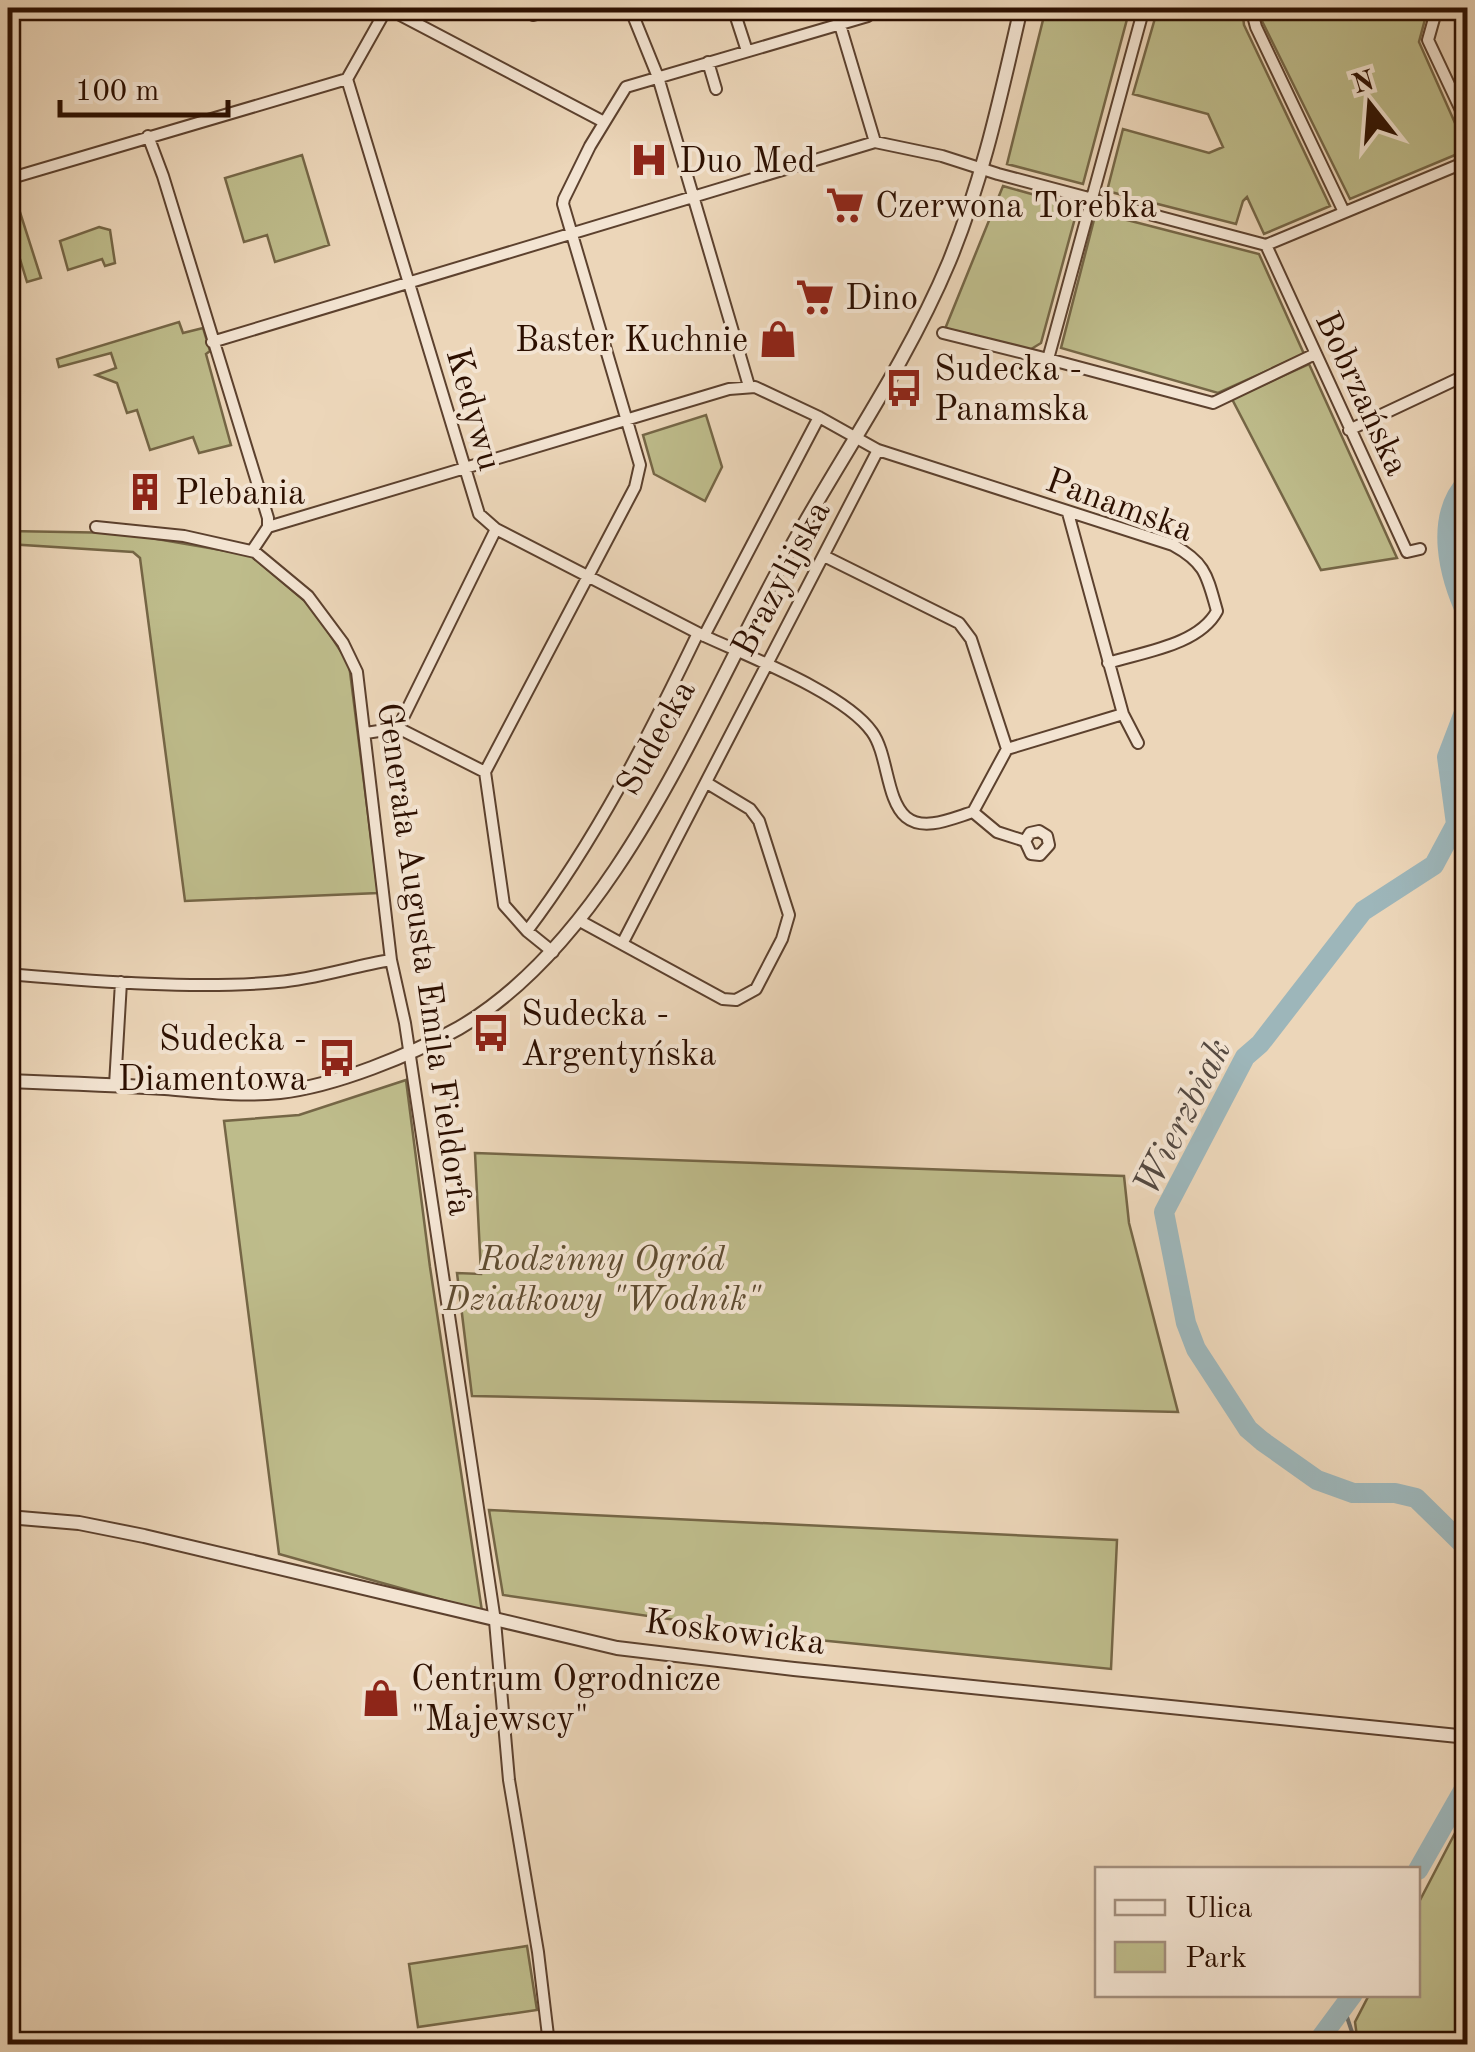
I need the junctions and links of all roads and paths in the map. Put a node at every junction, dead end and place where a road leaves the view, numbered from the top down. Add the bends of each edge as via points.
1 (387, 8) edge
2 (558, 8) edge
3 (630, 8) edge
4 (733, 8) edge
5 (835, 8) edge
6 (1021, 8) edge
7 (1144, 8) edge
8 (1250, 8) edge
9 (1437, 8) edge
10 (533, 15) dead end
11 (868, 16) dead end
12 (840, 25) junction
13 (746, 51) junction
14 (708, 62) junction
15 (658, 77) junction
16 (347, 80) junction
17 (716, 89) dead end
18 (604, 122) junction
19 (1468, 125) edge
20 (148, 136) junction
21 (875, 142) junction
22 (1468, 161) edge
23 (982, 168) junction
24 (8, 180) edge
25 (692, 197) junction
26 (1092, 198) junction
27 (1344, 212) junction
28 (572, 234) junction
29 (1266, 244) junction
30 (410, 282) junction
31 (943, 333) dead end
32 (212, 342) junction
33 (1315, 354) junction
34 (1048, 359) junction
35 (1468, 374) edge
36 (749, 386) junction
37 (819, 417) junction
38 (627, 421) junction
39 (1350, 430) junction
40 (856, 439) junction
41 (878, 450) junction
42 (464, 469) junction
43 (1068, 513) junction
44 (96, 526) dead end
45 (268, 527) junction
46 (496, 529) junction
47 (252, 550) junction
48 (1420, 550) dead end
49 (824, 556) junction
50 (588, 576) junction
51 (701, 634) junction
52 (736, 652) junction
53 (1108, 663) junction
54 (766, 666) junction
55 (1123, 714) junction
56 (398, 728) junction
57 (366, 733) junction
58 (1138, 743) dead end
59 (1007, 749) junction
60 (485, 772) junction
61 (707, 783) junction
62 (972, 812) junction
63 (1025, 842) dead end
64 (580, 921) junction
65 (527, 931) junction
66 (622, 944) junction
67 (554, 952) junction
68 (391, 960) junction
69 (8, 974) edge
70 (121, 982) junction
71 (408, 1051) junction
72 (8, 1080) edge
73 (114, 1086) junction
74 (8, 1517) edge
75 (495, 1621) junction
76 (1467, 1737) edge
77 (549, 2044) edge

1 - 16 street
1 - 18 street
2 - 10 street
3 - 15 street
4 - 13 street
5 - 12 street
6 - 23 street, Sudecka
7 - 26 street
8 - 27 street
9 - 19 street via 1428,40
11 - 12 street
12 - 13 street
12 - 21 street
13 - 14 street
14 - 15 street
14 - 17 street
15 - 18 street via 626,87
15 - 25 street
16 - 20 street
16 - 30 street, Kedywu
18 - 28 street via 564,199
20 - 24 street
20 - 32 street
21 - 23 street
21 - 25 street
22 - 27 street
23 - 26 street
23 - 40 street, Sudecka via 927,311
25 - 28 street
25 - 36 street
26 - 29 street
26 - 34 street
27 - 29 street
28 - 30 street
28 - 38 street
29 - 33 street, Bobrzańska
30 - 32 street
30 - 42 street, Kedywu
31 - 34 street
32 - 45 street
33 - 34 street via 1213,403
33 - 39 street, Bobrzańska
35 - 39 street
36 - 37 street, Panamska
36 - 38 street
37 - 40 street, Panamska
37 - 51 street
38 - 42 street
38 - 50 street via 640,475
39 - 48 street, Bobrzańska via 1407,552
40 - 41 street, Panamska
40 - 52 street, Sudecka
41 - 43 street, Panamska
41 - 49 street, Brazylijska
42 - 45 street
42 - 46 street, Kedywu via 475,506
43 - 53 street
43 - 53 street, Panamska via 1193,556 1217,612 1194,635
44 - 47 street, Generała Augusta Emila Fieldorfa
45 - 47 street
46 - 50 street
46 - 56 street
47 - 57 street, Generała Augusta Emila Fieldorfa via 308,596 343,642 358,672
49 - 54 street, Brazylijska
49 - 59 street via 958,623 972,639
50 - 51 street
50 - 60 street
51 - 52 street
51 - 65 street via 555,894
52 - 54 street
52 - 64 street, Sudecka via 658,797
53 - 55 street
54 - 61 street, Brazylijska
54 - 62 street via 863,720 876,737 903,815 922,824
55 - 58 street
55 - 59 street
56 - 57 street
56 - 60 street
57 - 68 street, Generała Augusta Emila Fieldorfa
59 - 62 street
60 - 65 street via 504,904
61 - 66 street, Brazylijska
61 - 66 street via 759,820 788,914 756,989 723,999
62 - 63 street via 996,832
64 - 66 street
64 - 67 street, Sudecka
65 - 67 street
67 - 71 street, Sudecka via 481,1013
68 - 70 street via 279,982
68 - 71 street, Generała Augusta Emila Fieldorfa
69 - 70 street
70 - 73 street
71 - 73 street, Sudecka via 284,1091
71 - 75 street, Generała Augusta Emila Fieldorfa
72 - 73 street, Sudecka
74 - 75 street, Koskowicka via 144,1536
75 - 76 street, Koskowicka via 617,1648 740,1664
75 - 77 street, Generała Augusta Emila Fieldorfa

